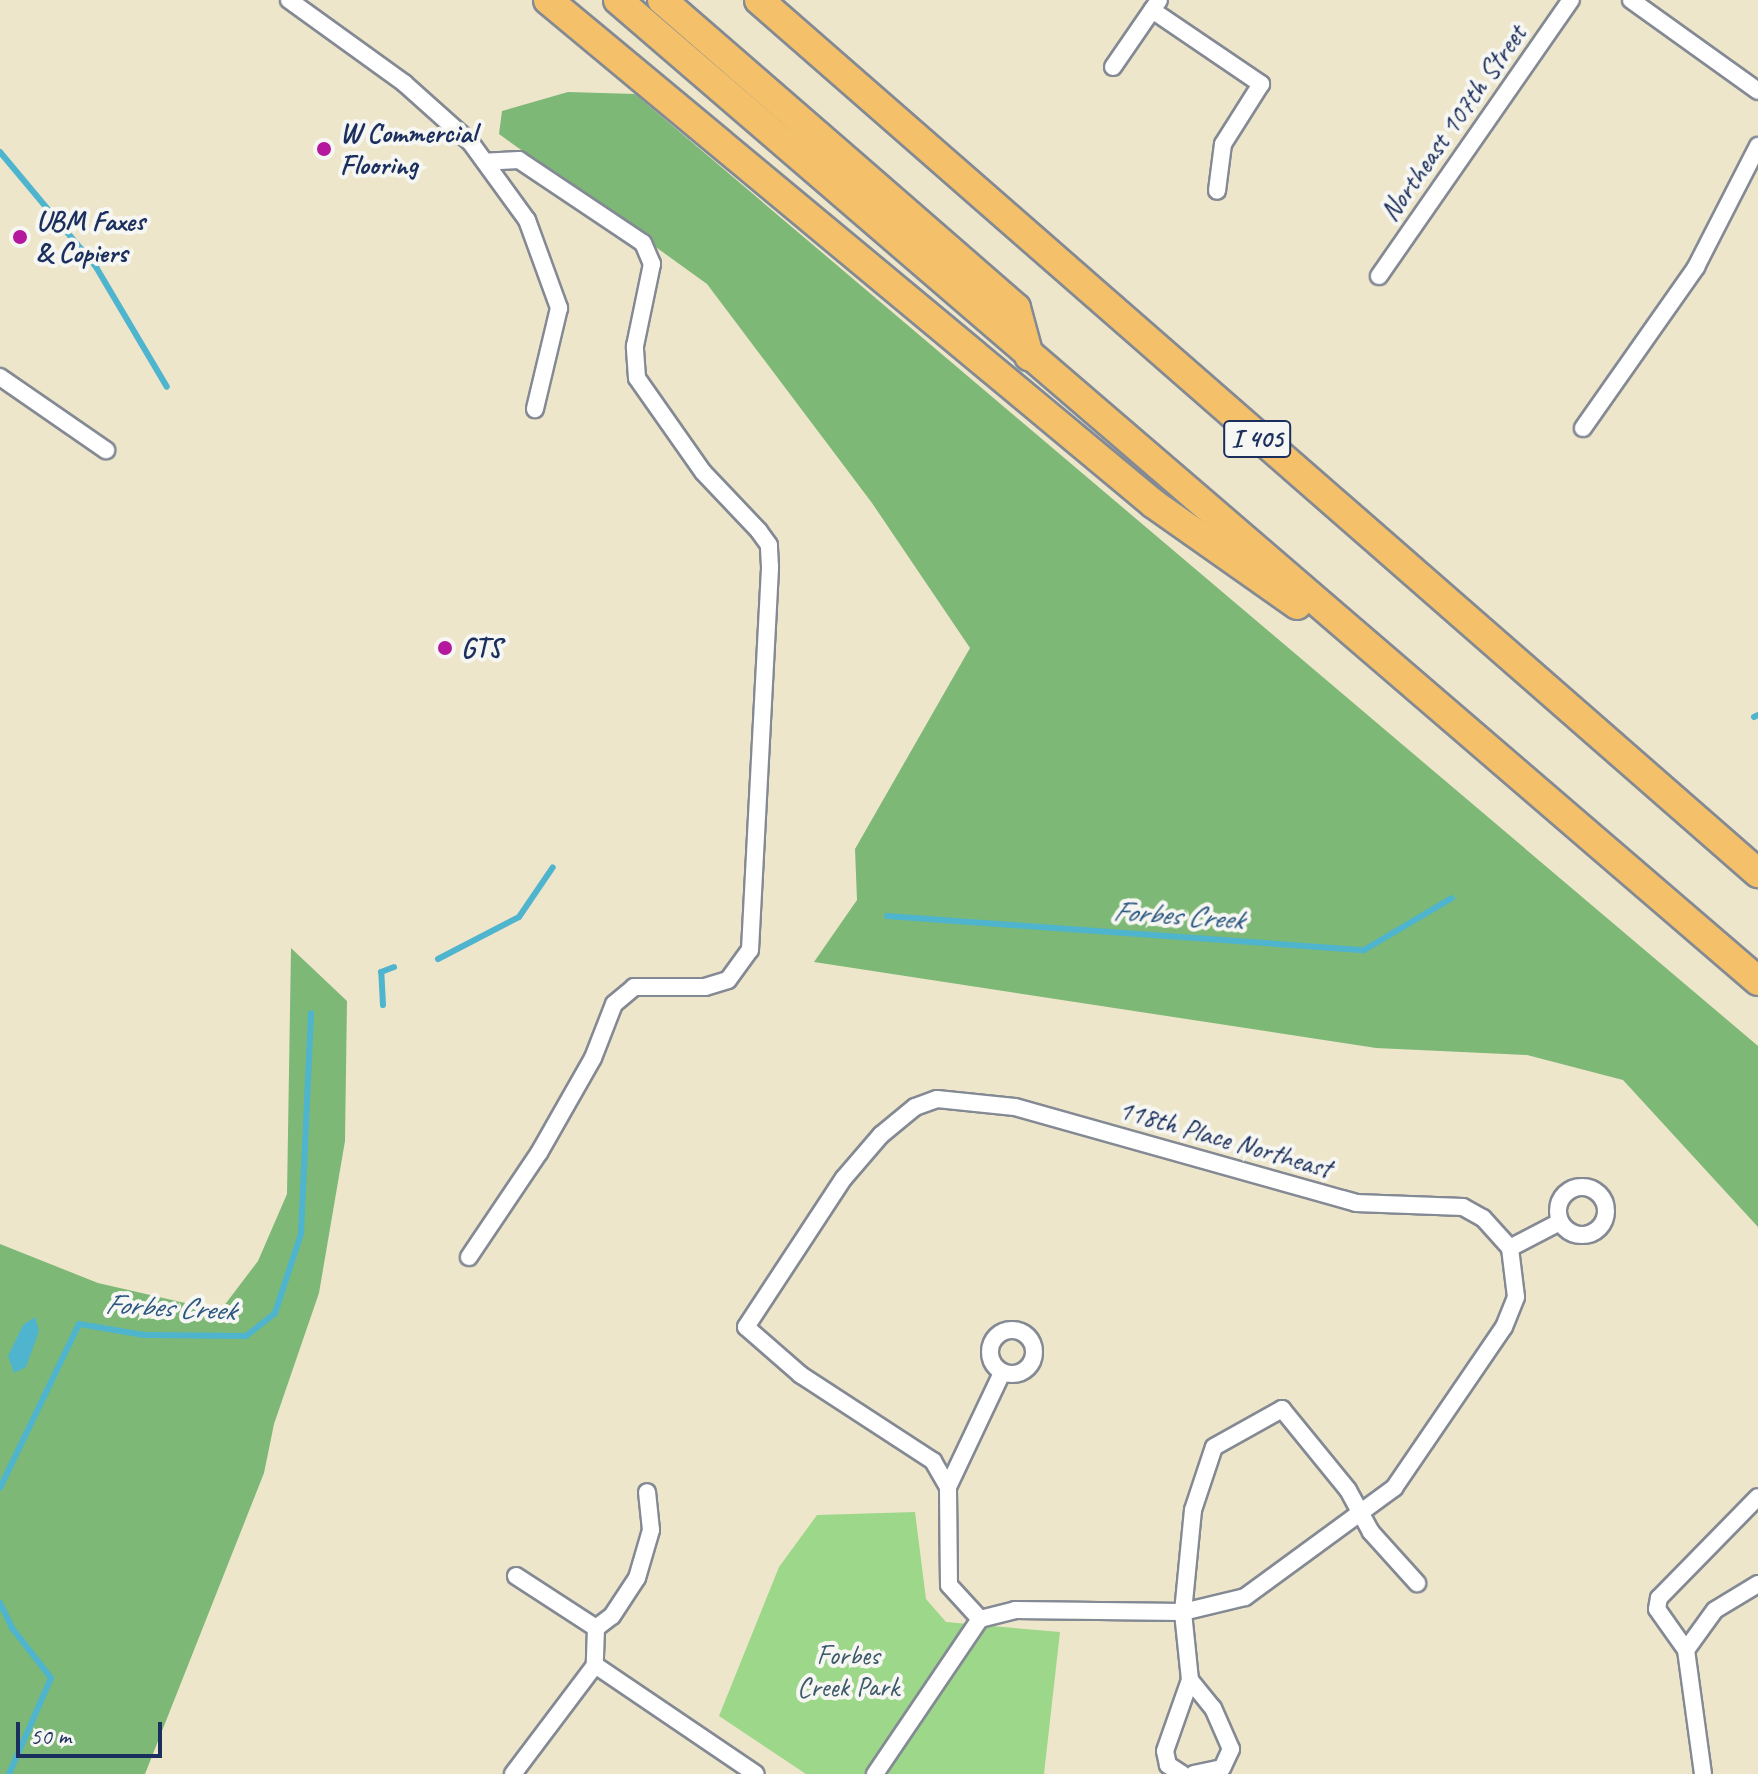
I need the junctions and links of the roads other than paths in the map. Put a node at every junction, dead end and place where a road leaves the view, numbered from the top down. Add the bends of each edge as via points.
1 (289, 0) edge
2 (548, 0) edge
3 (618, 0) edge
4 (662, 0) edge
5 (759, 0) edge
6 (1571, 0) edge
7 (1631, 0) edge
8 (1155, 5) edge
9 (1113, 67) dead end
10 (1758, 91) edge
11 (1758, 146) edge
12 (485, 162) junction
13 (1217, 191) dead end
14 (1379, 276) dead end
15 (1029, 356) junction
16 (0, 377) edge
17 (535, 409) dead end
18 (1583, 428) dead end
19 (106, 450) dead end
20 (1442, 706) junction
21 (1758, 873) edge
22 (1758, 981) edge
23 (1560, 1222) dead end
24 (1510, 1248) junction
25 (469, 1257) dead end
26 (1002, 1373) dead end
27 (948, 1487) junction
28 (647, 1492) dead end
29 (1758, 1497) edge
30 (1358, 1515) junction
31 (516, 1576) dead end
32 (1417, 1583) dead end
33 (1758, 1584) edge
34 (1183, 1612) junction
35 (980, 1619) junction
36 (596, 1628) junction
37 (1686, 1650) junction
38 (595, 1665) junction
39 (1190, 1680) junction
40 (513, 1774) edge
41 (756, 1774) edge
42 (875, 1774) edge
43 (1182, 1774) edge
44 (1194, 1774) edge
45 (1703, 1774) edge

1 - 12 street via 404,83
2 - 20 highway via 1154,504
3 - 15 highway
4 - 15 highway via 1016,308
5 - 21 highway, I 405
6 - 14 street, Northeast 107th Street
7 - 10 street
8 - 9 street
8 - 13 street via 1261,84 1223,144
11 - 18 street via 1696,267
12 - 17 street via 527,220 559,308
12 - 25 street via 519,160 643,243 652,264 635,346 637,378 703,472 769,545 770,567 750,950 728,980 705,987 634,987 614,1004 593,1058 539,1153
15 - 20 highway
16 - 19 street
20 - 22 highway
23 - 24 street
24 - 27 street, 118th Place Northeast via 1483,1218 1463,1207 1356,1203 1015,1107 937,1099 915,1107 881,1135 844,1178 746,1327 801,1375 918,1448
24 - 30 street via 1516,1297 1504,1327 1412,1465 1394,1488
26 - 27 street
27 - 35 street via 949,1585
28 - 36 street via 651,1530 637,1578 612,1616
29 - 37 street via 1659,1598 1657,1609
30 - 32 street
30 - 34 street via 1245,1597
30 - 34 street via 1348,1490 1282,1409 1214,1447 1193,1510
31 - 36 street
33 - 37 street via 1715,1610
34 - 35 street via 1015,1610
34 - 39 street
35 - 42 street
36 - 38 street
37 - 45 street
38 - 40 street
38 - 41 street
39 - 43 street via 1165,1751 1168,1765
39 - 44 street via 1213,1708 1231,1749 1222,1768

